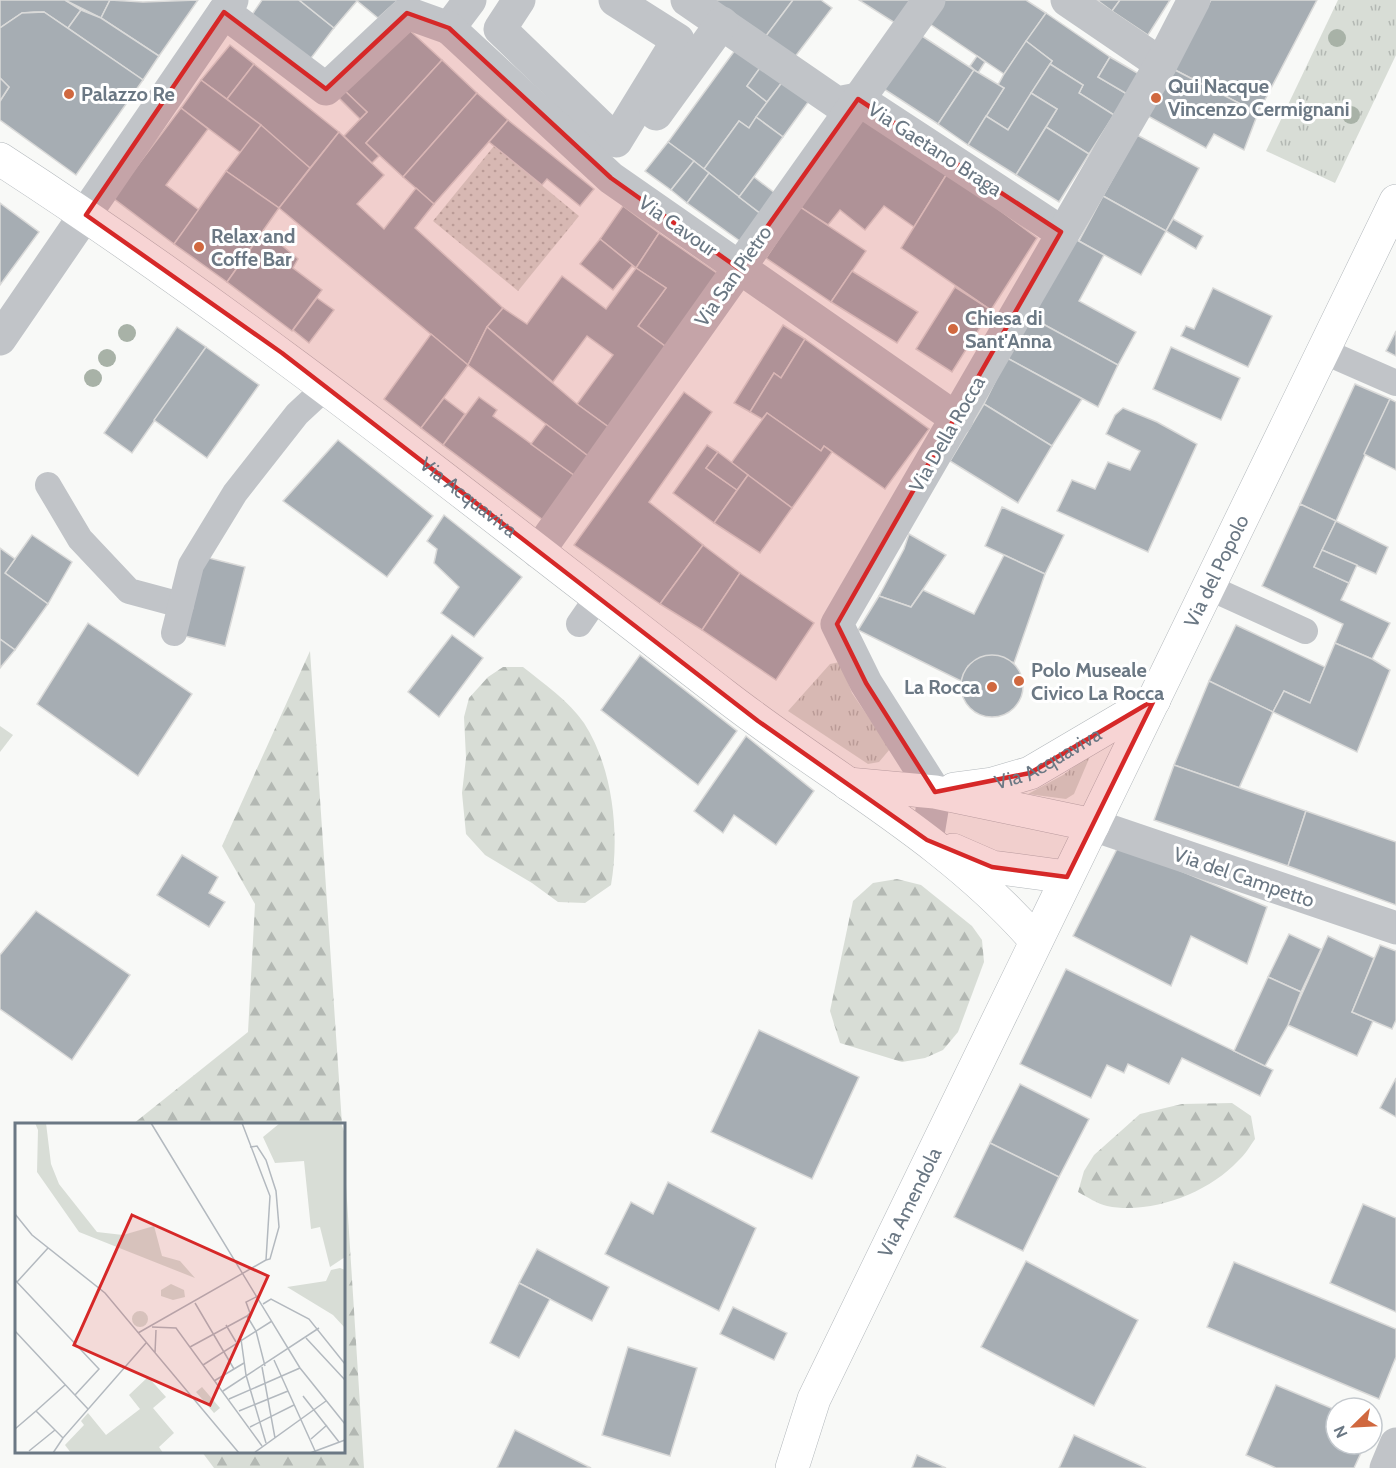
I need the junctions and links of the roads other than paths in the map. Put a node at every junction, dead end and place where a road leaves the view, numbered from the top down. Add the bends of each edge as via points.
1 (470, 0) edge
2 (519, 0) edge
3 (615, 0) edge
4 (687, 0) edge
5 (929, 0) edge
6 (1067, 0) edge
7 (1194, 0) edge
8 (228, 6) edge
9 (722, 23) junction
10 (450, 28) junction
11 (1161, 64) junction
12 (858, 99) junction
13 (0, 159) edge
14 (611, 178) junction
15 (1396, 201) edge
16 (86, 215) junction
17 (1061, 232) junction
18 (738, 268) junction
19 (0, 339) edge
20 (1323, 351) junction
21 (1396, 383) edge
22 (326, 387) junction
23 (957, 419) junction
24 (48, 485) dead end
25 (538, 552) junction
26 (1208, 587) junction
27 (181, 605) junction
28 (1305, 631) dead end
29 (174, 633) dead end
30 (1154, 700) junction
31 (846, 784) junction
32 (934, 792) junction
33 (1093, 825) junction
34 (927, 840) junction
35 (1067, 877) junction
36 (1396, 928) edge
37 (1036, 941) junction
38 (1396, 1444) edge
39 (792, 1468) edge
40 (1386, 1468) edge

1 - 10 street
2 - 3 street via 500,29 615,141 678,40
4 - 9 street, Via Gaetano Braga
5 - 12 street, Via San Pietro
6 - 11 street
7 - 11 street, Via Della Rocca
8 - 10 street via 326,89 407,13
8 - 16 street
9 - 12 street, Via Gaetano Braga via 837,103
9 - 14 street
10 - 14 street, Via Cavour
11 - 17 street, Via Della Rocca
12 - 17 street, Via Gaetano Braga
12 - 18 street, Via San Pietro
13 - 16 main road, Via Acquaviva
14 - 18 street, Via Cavour
15 - 20 main road, Via del Popolo
16 - 19 street
16 - 22 main road, Via Acquaviva
17 - 23 street, Via Della Rocca
18 - 23 street, Via Cavour
18 - 25 street, Via San Pietro
20 - 21 lane
20 - 26 main road, Via del Popolo
22 - 25 main road, Via Acquaviva
22 - 27 lane via 297,414 235,493 190,565
23 - 32 street, Via Della Rocca via 837,624 866,684
24 - 27 lane via 80,539 129,591
25 - 31 main road, Via Acquaviva via 588,611 758,721
26 - 28 lane
26 - 30 main road, Via del Popolo
27 - 29 lane
30 - 32 main road, Via Acquaviva via 1030,773 993,784
30 - 33 main road, Via del Popolo
31 - 32 main road, Via Acquaviva
31 - 34 main road, Via Acquaviva
32 - 33 main road, Via Acquaviva
32 - 34 street
33 - 35 main road, Via del Popolo
33 - 36 street, Via del Campetto
34 - 35 main road, Via Acquaviva via 992,867
34 - 37 main road, Via Acquaviva via 1006,906
35 - 37 main road, Via del Popolo
37 - 39 main road, Via Amendola via 814,1399
38 - 40 street

